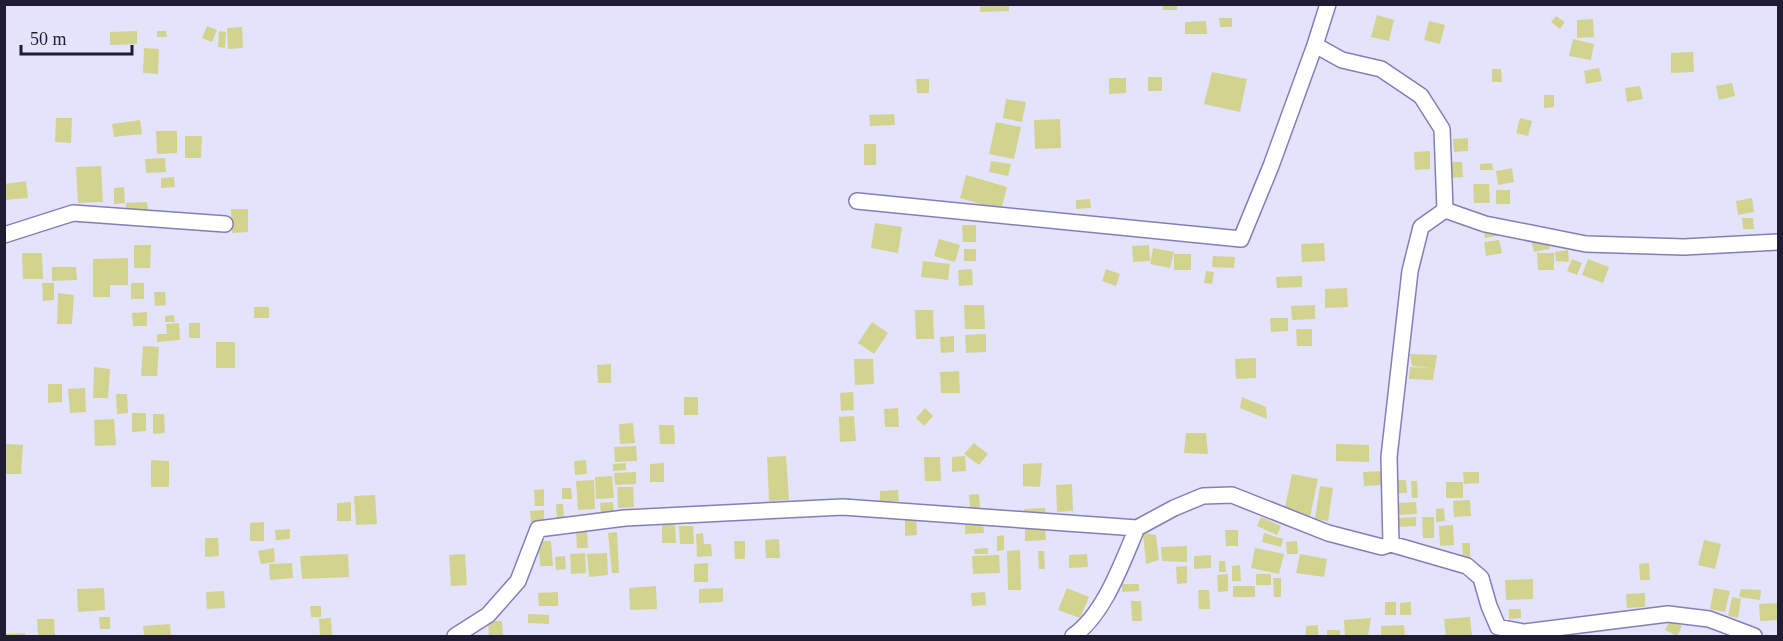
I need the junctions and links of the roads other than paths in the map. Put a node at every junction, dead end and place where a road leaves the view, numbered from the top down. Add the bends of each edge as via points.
1 (1328, 4) edge
2 (1315, 45) junction
3 (857, 201) dead end
4 (1444, 210) junction
5 (225, 224) dead end
6 (4, 236) edge
7 (1779, 242) edge
8 (1137, 528) junction
9 (1391, 544) junction
10 (455, 636) edge
11 (1073, 636) edge
12 (1754, 636) edge

1 - 2 street
2 - 3 street via 1241,239
2 - 4 street via 1342,60 1381,69 1421,96 1442,129
4 - 7 street via 1485,224 1586,244 1684,247
4 - 9 street via 1421,227 1410,271 1389,457
5 - 6 street via 73,213
8 - 9 street via 1203,496 1232,495 1328,533 1382,547
8 - 10 street via 843,507 625,518 538,529 518,581 488,615
8 - 11 street via 1112,588 1082,630
9 - 12 street via 1467,566 1481,578 1498,627 1524,632 1668,614 1709,619

